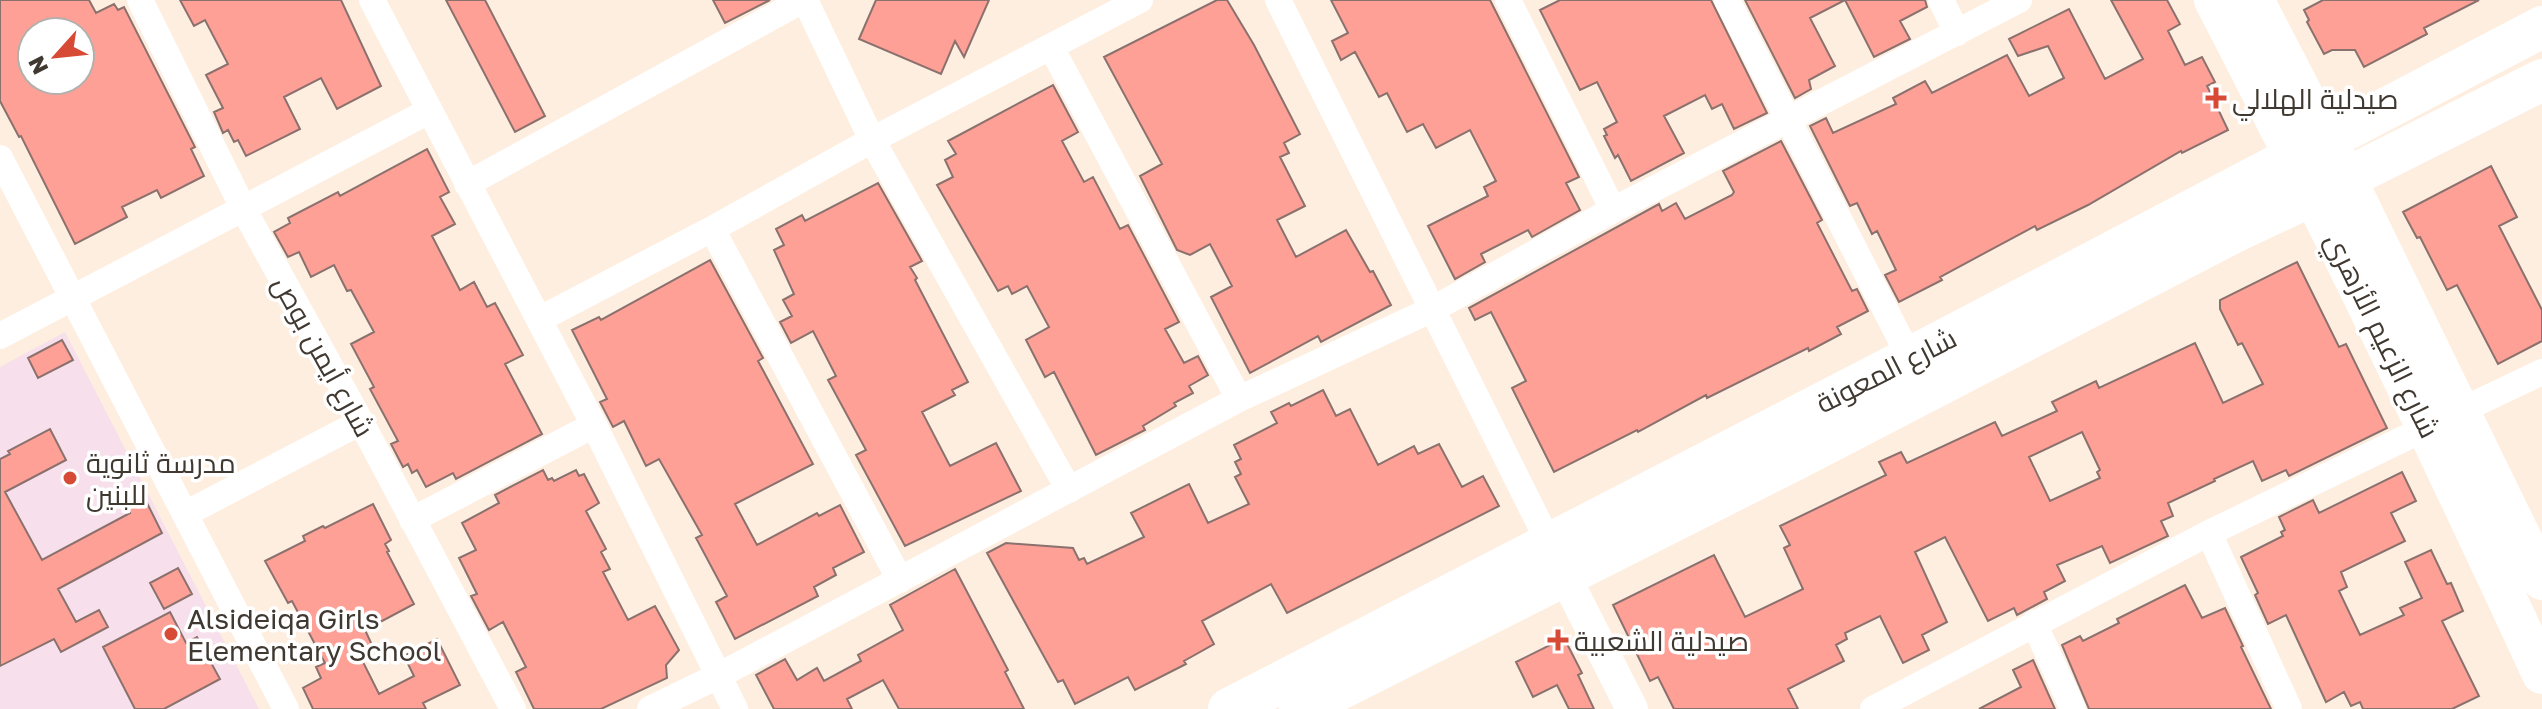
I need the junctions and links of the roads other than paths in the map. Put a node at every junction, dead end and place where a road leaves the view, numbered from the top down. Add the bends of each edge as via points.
1 (140, 0) edge
2 (372, 0) edge
3 (804, 0) edge
4 (1140, 0) edge
5 (1508, 0) edge
6 (1727, 0) edge
7 (1941, 0) edge
8 (2019, 0) edge
9 (2214, 0) edge
10 (2254, 0) edge
11 (1286, 3) edge
12 (2542, 27) edge
13 (1957, 33) junction
14 (1051, 47) junction
15 (2542, 80) edge
16 (429, 111) junction
17 (1788, 120) junction
18 (872, 140) junction
19 (2311, 149) junction
20 (0, 158) edge
21 (467, 184) junction
22 (2331, 186) junction
23 (244, 210) junction
24 (1613, 210) junction
25 (712, 229) junction
26 (72, 297) junction
27 (1433, 309) junction
28 (540, 319) junction
29 (0, 336) edge
30 (1910, 358) junction
31 (2542, 372) edge
32 (1239, 399) junction
33 (2444, 419) junction
34 (361, 422) junction
35 (594, 425) junction
36 (1069, 490) junction
37 (185, 514) junction
38 (412, 520) junction
39 (2209, 533) junction
40 (1556, 559) junction
41 (900, 580) junction
42 (2542, 580) edge
43 (2034, 623) junction
44 (2542, 674) edge
45 (718, 676) junction
46 (286, 709) edge
47 (513, 709) edge
48 (650, 709) edge
49 (735, 709) edge
50 (1229, 709) edge
51 (1300, 709) edge
52 (1632, 709) edge
53 (1873, 709) edge
54 (2073, 709) edge
55 (2289, 709) edge

1 - 23 street, شارع أيمن بوص
2 - 16 street
3 - 18 street
3 - 21 street
4 - 14 street
5 - 24 street
6 - 17 street
7 - 13 street
8 - 13 street
9 - 19 main road, شارع الزعيم الأزهري
10 - 19 main road, شارع الزعيم الأزهري
11 - 27 street
12 - 19 highway, شارع المعونة
13 - 17 street
14 - 18 street
14 - 32 street
15 - 22 highway, شارع المعونة
16 - 21 street
16 - 23 street
17 - 24 street
17 - 30 street
18 - 25 street
18 - 36 street
19 - 22 main road, شارع الزعيم الأزهري
19 - 30 highway, شارع المعونة
20 - 26 street
21 - 28 street
22 - 33 main road, شارع الزعيم الأزهري
22 - 40 highway, شارع المعونة via 1794,460
23 - 26 street
23 - 34 street, شارع أيمن بوص
24 - 27 street
25 - 28 street
25 - 41 street
26 - 29 street
26 - 37 street
27 - 32 street
27 - 40 street
28 - 35 street
30 - 40 highway, شارع المعونة
31 - 33 street
32 - 36 street
33 - 39 street
33 - 42 main road, شارع الزعيم الأزهري
33 - 44 main road, شارع الزعيم الأزهري
34 - 37 street
34 - 38 street, شارع أيمن بوص
35 - 38 street
35 - 45 street
36 - 41 street
37 - 46 street
38 - 47 street, شارع أيمن بوص
39 - 43 street
39 - 55 street
40 - 50 highway, شارع المعونة
40 - 51 highway, شارع المعونة
40 - 52 street
41 - 45 street
43 - 53 street
43 - 54 street
45 - 48 street
45 - 49 street

